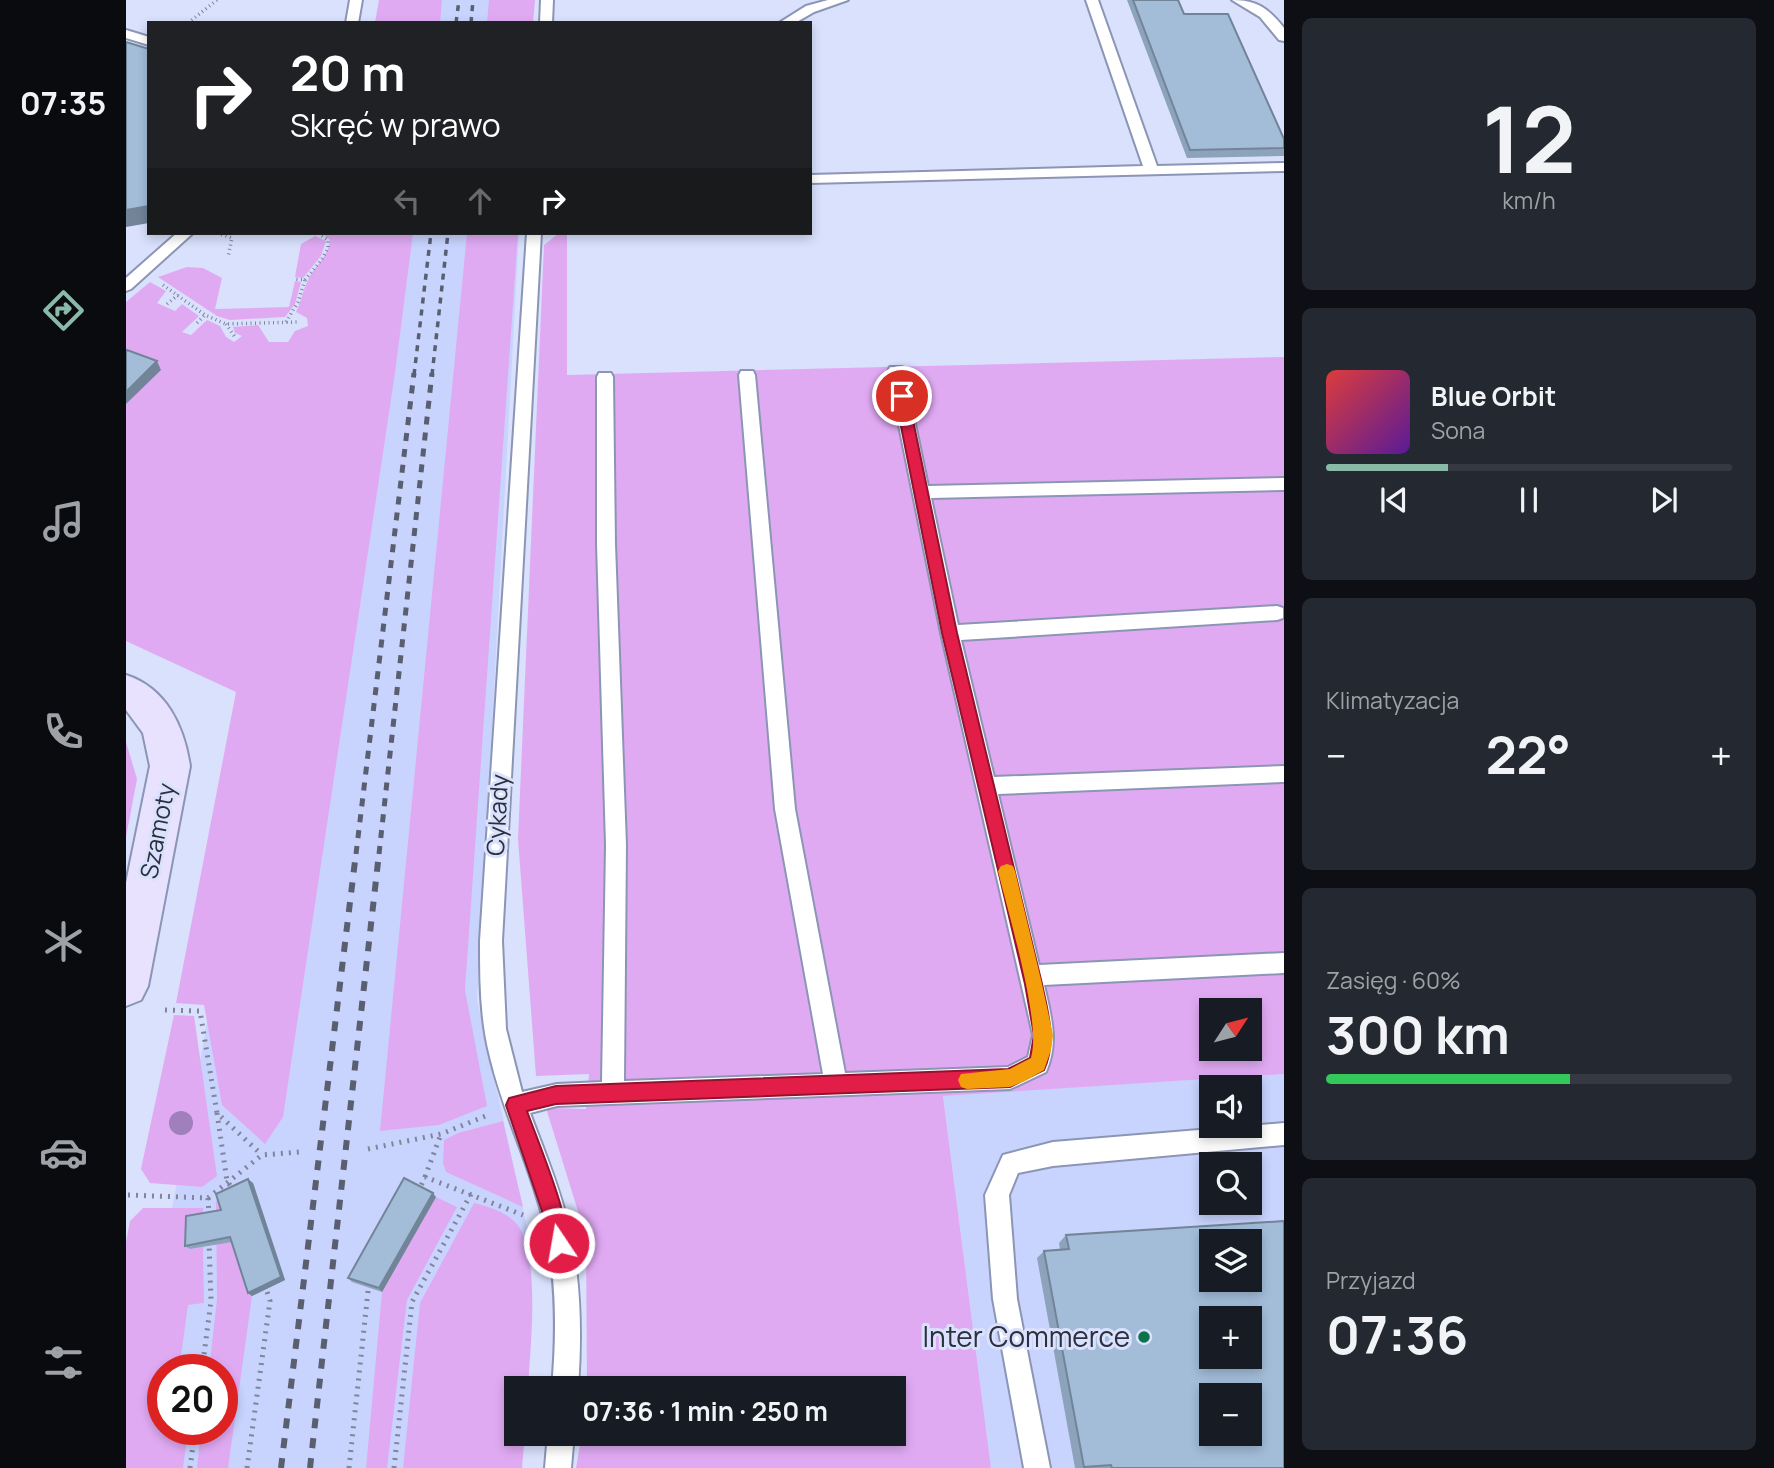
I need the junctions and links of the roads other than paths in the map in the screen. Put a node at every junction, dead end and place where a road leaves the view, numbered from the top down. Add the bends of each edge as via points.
1 (356, 0) edge
2 (547, 0) edge
3 (842, 0) edge
4 (1092, 0) edge
5 (1238, 0) edge
6 (352, 21) edge
7 (546, 21) edge
8 (789, 21) edge
9 (126, 34) edge
10 (1284, 37) edge
11 (147, 40) edge
12 (1284, 167) edge
13 (1152, 171) junction
14 (812, 179) edge
15 (184, 235) edge
16 (534, 235) edge
17 (126, 286) edge
18 (897, 372) dead end
19 (747, 375) dead end
20 (604, 377) dead end
21 (1284, 484) edge
22 (922, 492) junction
23 (1276, 613) dead end
24 (950, 633) junction
25 (126, 690) edge
26 (1284, 774) edge
27 (986, 786) junction
28 (1284, 963) edge
29 (1031, 976) junction
30 (126, 986) edge
31 (836, 1085) junction
32 (613, 1093) junction
33 (515, 1105) junction
34 (1284, 1134) edge
35 (565, 1376) edge
36 (560, 1446) edge
37 (558, 1468) edge
38 (1037, 1468) edge

1 - 6 lane
2 - 7 lane
3 - 8 lane
4 - 13 lane
5 - 10 lane via 1270,18
9 - 11 lane
12 - 13 lane
13 - 14 lane
15 - 17 lane
16 - 33 lane, Cykady via 491,942 492,1006 500,1056
18 - 22 lane
19 - 31 lane via 785,809
20 - 32 lane via 615,845
21 - 22 lane
22 - 24 lane
23 - 24 lane
24 - 27 lane
25 - 30 street, Szamoty via 155,717 170,766
26 - 27 lane
27 - 29 lane
28 - 29 lane
29 - 31 lane via 1044,1035 1038,1064 1025,1072 1010,1078
31 - 32 lane
32 - 33 lane via 556,1095
33 - 35 lane, Cykady via 555,1220 567,1289
34 - 38 lane via 1053,1154 1011,1163 997,1195 1005,1299
36 - 37 lane

